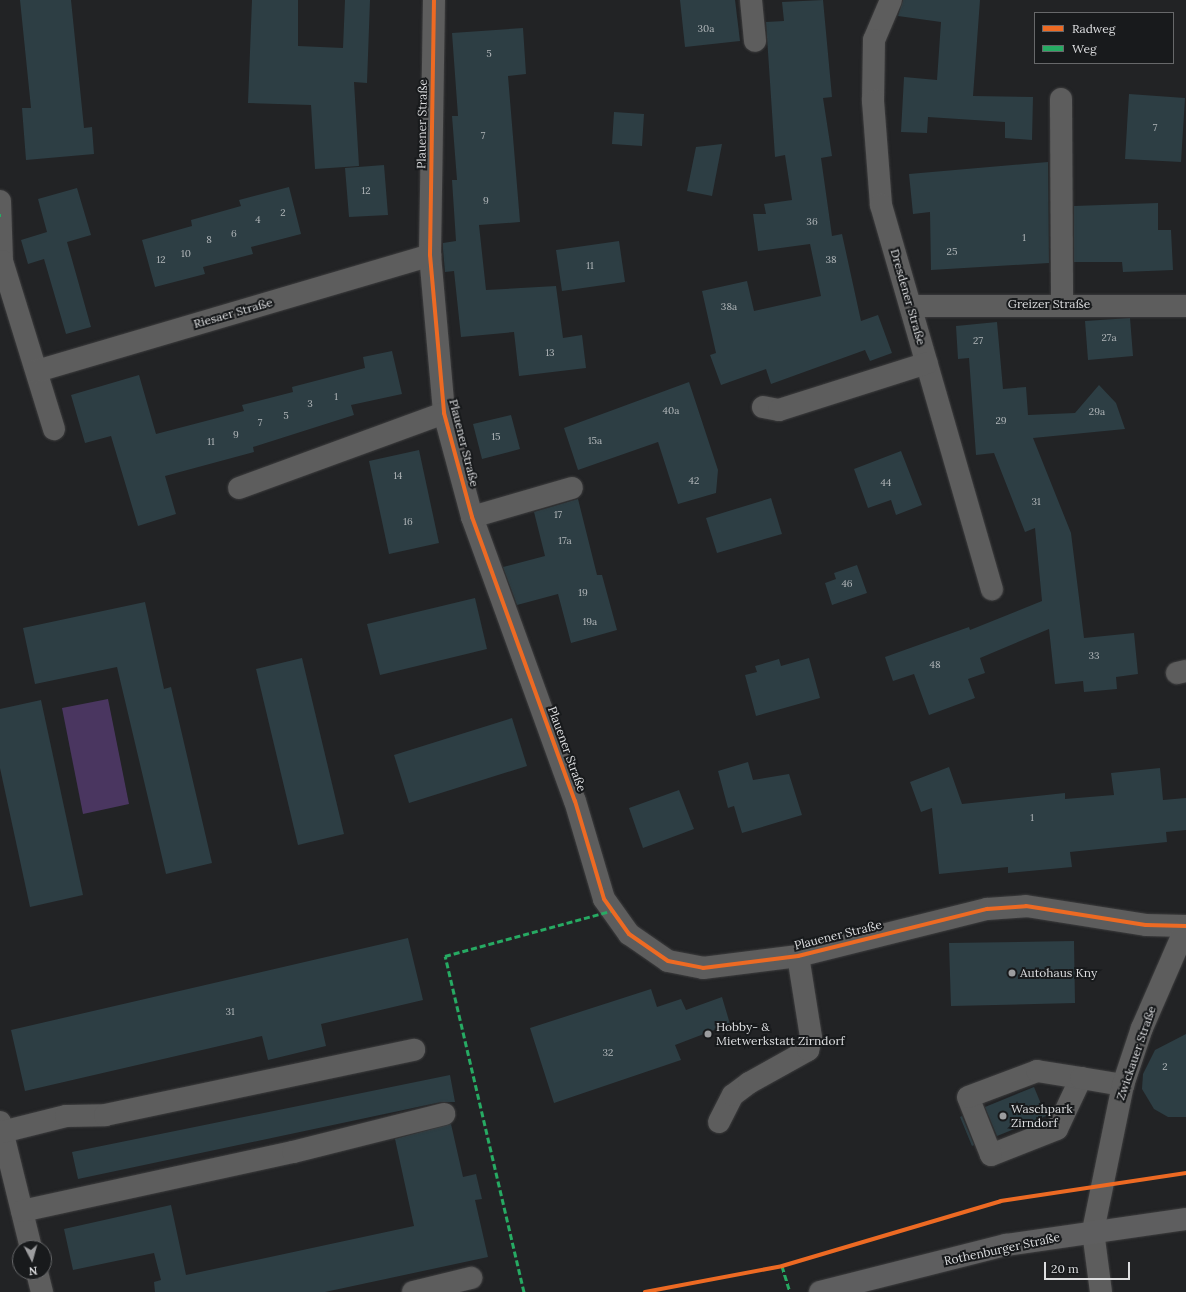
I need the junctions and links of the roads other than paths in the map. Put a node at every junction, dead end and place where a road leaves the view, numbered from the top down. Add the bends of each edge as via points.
1 (434, 0) edge
2 (750, 0) edge
3 (891, 0) edge
4 (755, 41) dead end
5 (1061, 99) dead end
6 (0, 201) edge
7 (430, 255) junction
8 (1062, 304) junction
9 (911, 306) junction
10 (1186, 306) edge
11 (927, 363) junction
12 (37, 371) junction
13 (763, 407) dead end
14 (444, 413) junction
15 (54, 429) dead end
16 (239, 488) dead end
17 (572, 488) dead end
18 (472, 518) junction
19 (992, 589) dead end
20 (1186, 927) edge
21 (798, 956) junction
22 (414, 1050) dead end
23 (1081, 1078) junction
24 (1123, 1085) junction
25 (444, 1114) dead end
26 (719, 1122) dead end
27 (1, 1127) edge
28 (22, 1211) junction
29 (1186, 1219) edge
30 (1094, 1231) junction
31 (29, 1240) edge
32 (470, 1278) dead end
33 (39, 1280) edge
34 (42, 1292) edge
35 (413, 1292) edge
36 (820, 1292) edge
37 (1101, 1292) edge

1 - 7 street, Plauener Straße
2 - 4 street
3 - 9 street, Dresdener Straße via 874,40 872,101 881,205
5 - 8 street
6 - 12 street via 2,261
7 - 12 street, Riesaer Straße
7 - 14 street, Plauener Straße
8 - 9 street, Greizer Straße
8 - 10 street, Greizer Straße
9 - 11 street, Dresdener Straße
11 - 13 street via 779,410
11 - 19 street, Dresdener Straße
12 - 15 street
14 - 16 street
14 - 18 street, Plauener Straße
17 - 18 street
18 - 21 street, Plauener Straße via 576,801 611,911 641,946 675,963 721,967 757,959
20 - 21 street, Plauener Straße via 1146,925 1026,906 1010,907 987,909
20 - 24 street, Zwickauer Straße via 1142,1028
21 - 26 street, Plauener Straße via 811,1037 808,1050 734,1095
22 - 27 street via 105,1115 66,1116
23 - 23 street via 1037,1071 968,1097 991,1155 1057,1130
23 - 24 street
24 - 30 street, Zwickauer Straße
25 - 28 street via 293,1152
27 - 28 street
28 - 31 street
29 - 30 main road, Rothenburger Straße
30 - 36 main road, Rothenburger Straße via 1006,1245
30 - 37 street, Zwickauer Straße
32 - 35 street
33 - 34 street

